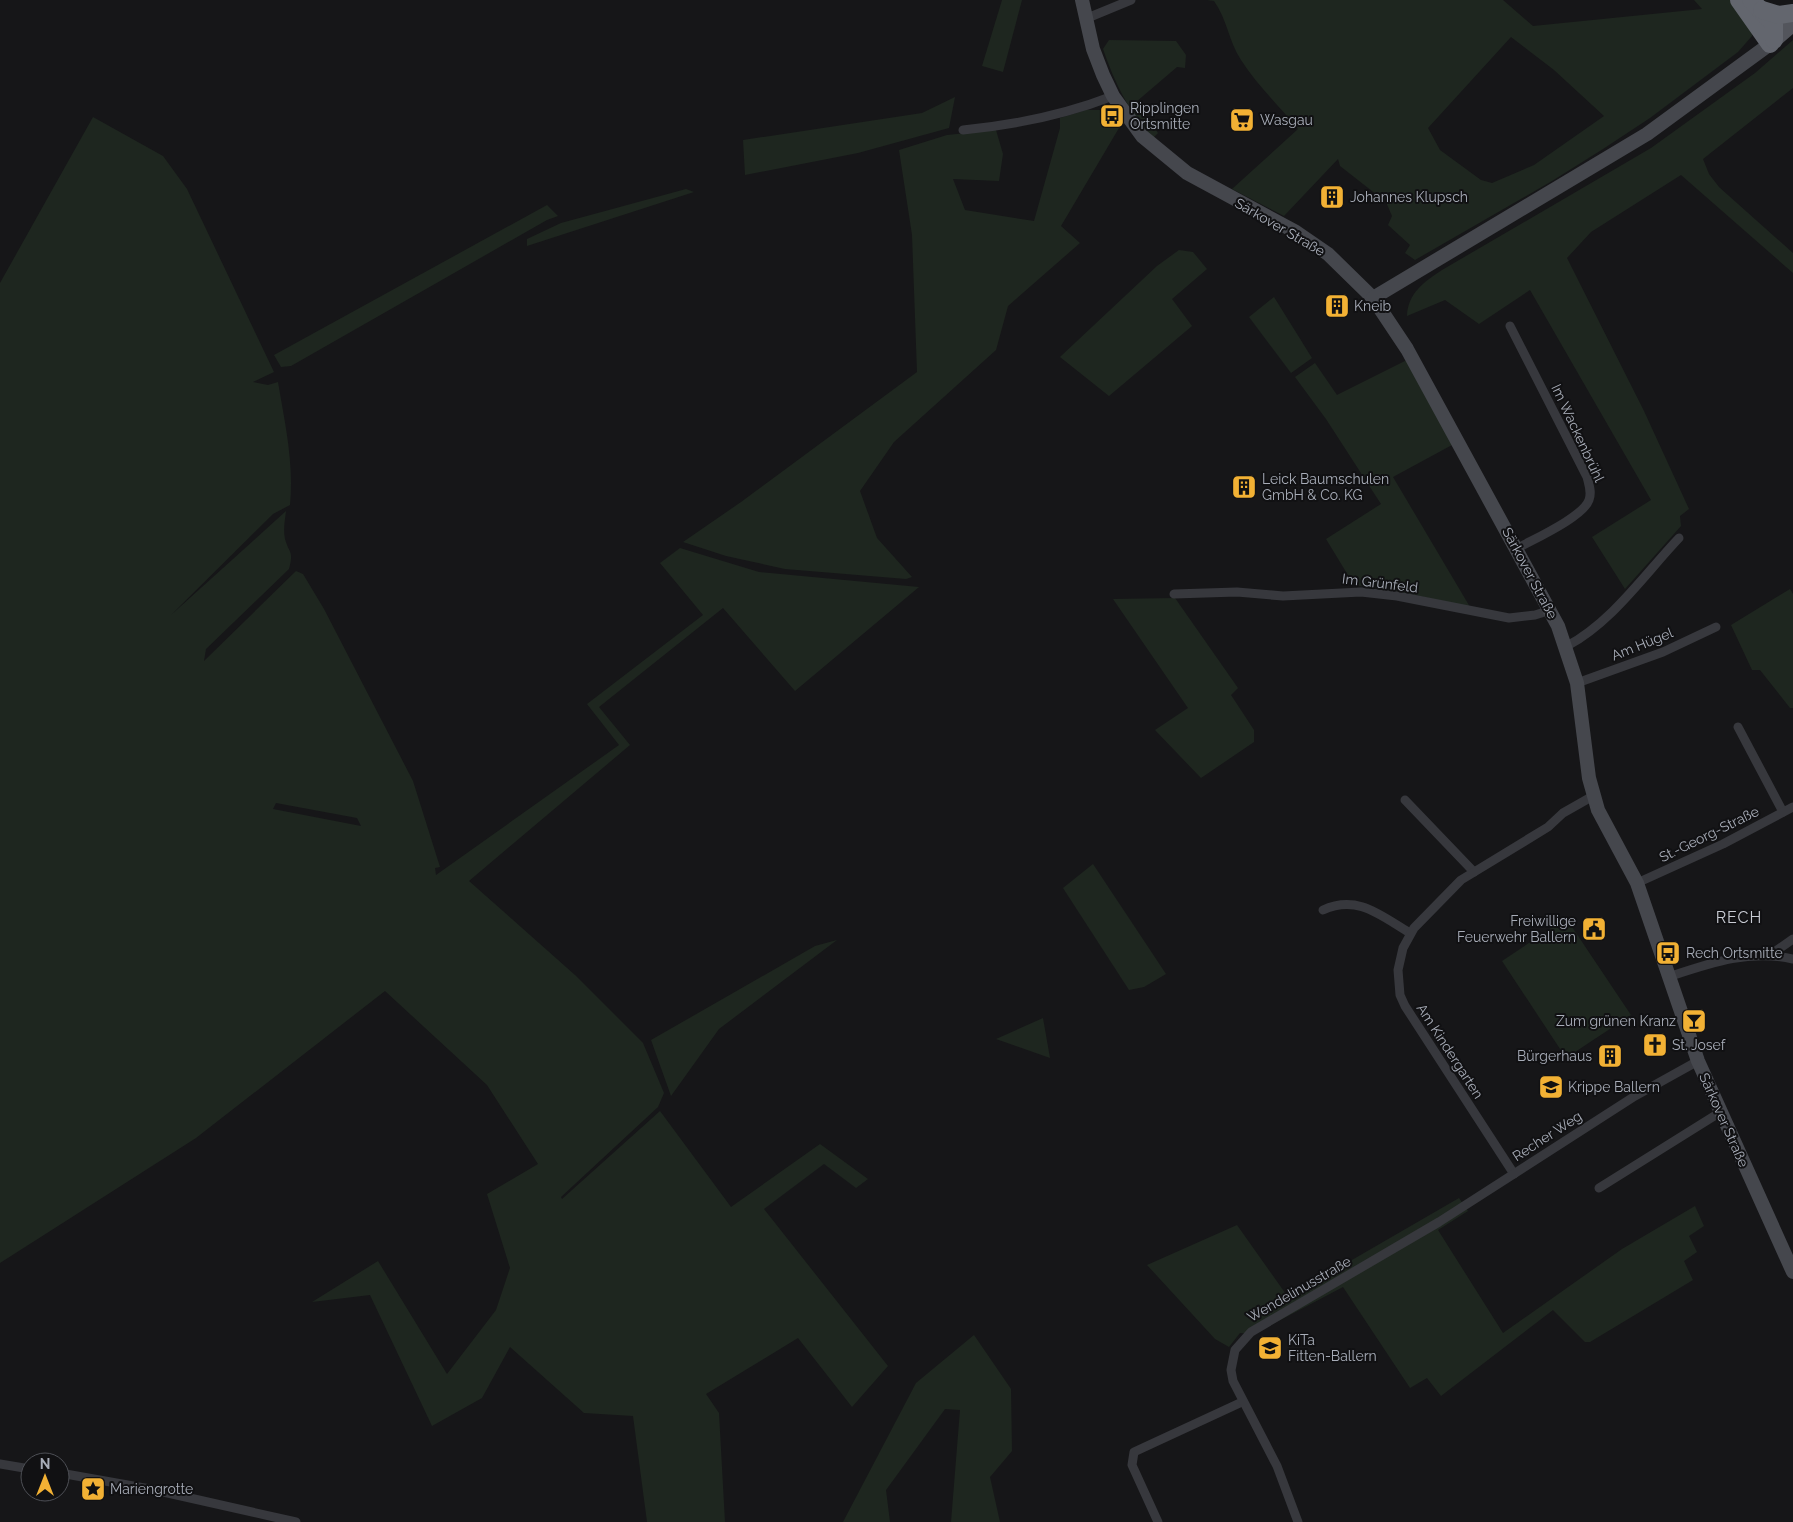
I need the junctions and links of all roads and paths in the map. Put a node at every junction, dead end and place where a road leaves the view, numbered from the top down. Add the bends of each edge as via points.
1 (1082, 0) edge
2 (1130, 0) edge
3 (1738, 0) edge
4 (1757, 5) edge
5 (1793, 14) edge
6 (1085, 19) junction
7 (1793, 24) edge
8 (1772, 42) junction
9 (1113, 96) junction
10 (963, 130) dead end
11 (1374, 298) junction
12 (1510, 326) dead end
13 (1679, 538) dead end
14 (1518, 548) junction
15 (1174, 594) dead end
16 (1551, 610) junction
17 (1716, 626) dead end
18 (1567, 646) junction
19 (1577, 683) junction
20 (1738, 728) dead end
21 (1593, 796) junction
22 (1405, 800) dead end
23 (1793, 807) edge
24 (1783, 812) junction
25 (1474, 872) junction
26 (1636, 883) junction
27 (1323, 910) dead end
28 (1410, 933) junction
29 (1793, 939) edge
30 (1770, 955) junction
31 (1793, 959) edge
32 (1668, 977) junction
33 (1698, 1061) junction
34 (1719, 1113) junction
35 (1514, 1174) junction
36 (1599, 1188) dead end
37 (1440, 1222) joint
38 (1793, 1272) edge
39 (1242, 1402) junction
40 (0, 1464) edge
41 (20, 1467) edge
42 (70, 1475) edge
43 (296, 1522) edge
44 (1158, 1522) edge
45 (1298, 1522) edge

1 - 6 main road, Särkover Straße
2 - 6 street
3 - 8 highway
4 - 5 highway via 1779,15
4 - 8 highway via 1774,24
6 - 9 main road, Särkover Straße via 1093,49
7 - 8 main road
8 - 11 main road via 1646,134
9 - 10 street via 1060,114 1010,125
9 - 11 main road, Särkover Straße via 1142,136 1160,153 1212,188 1315,244 1343,266
11 - 14 main road, Särkover Straße via 1407,349
12 - 14 street, Im Wackenbrühl via 1587,477 1590,492 1590,499 1583,510
13 - 18 street via 1607,617 1581,639
14 - 16 main road, Särkover Straße
15 - 16 street, Im Grünfeld via 1237,592 1282,596 1361,592 1509,618
16 - 18 main road, Särkover Straße
17 - 19 street, Am Hügel via 1663,652
18 - 19 main road, Särkover Straße
19 - 21 main road, Särkover Straße
20 - 24 street
21 - 25 street, Am Kindergarten
21 - 26 main road, Särkover Straße via 1604,824
22 - 25 street
23 - 24 street, St.-Georg-Straße
24 - 26 street, St.-Georg-Straße
25 - 28 street, Am Kindergarten via 1446,893
26 - 32 main road, Särkover Straße
27 - 28 street via 1342,904 1359,905
28 - 35 street, Am Kindergarten via 1398,970 1400,995
29 - 30 street
30 - 31 street
30 - 32 street via 1738,957
32 - 33 main road, Särkover Straße
33 - 34 main road, Särkover Straße
33 - 35 street, Recher Weg via 1635,1096
34 - 36 street
34 - 38 main road, Särkover Straße
35 - 37 street, Recher Weg
37 - 39 street, Wendelinusstraße via 1251,1332 1240,1342 1232,1358 1233,1381
39 - 44 street via 1134,1452 1132,1464
39 - 45 street, Wendelinusstraße via 1277,1466
40 - 41 street
42 - 43 street

